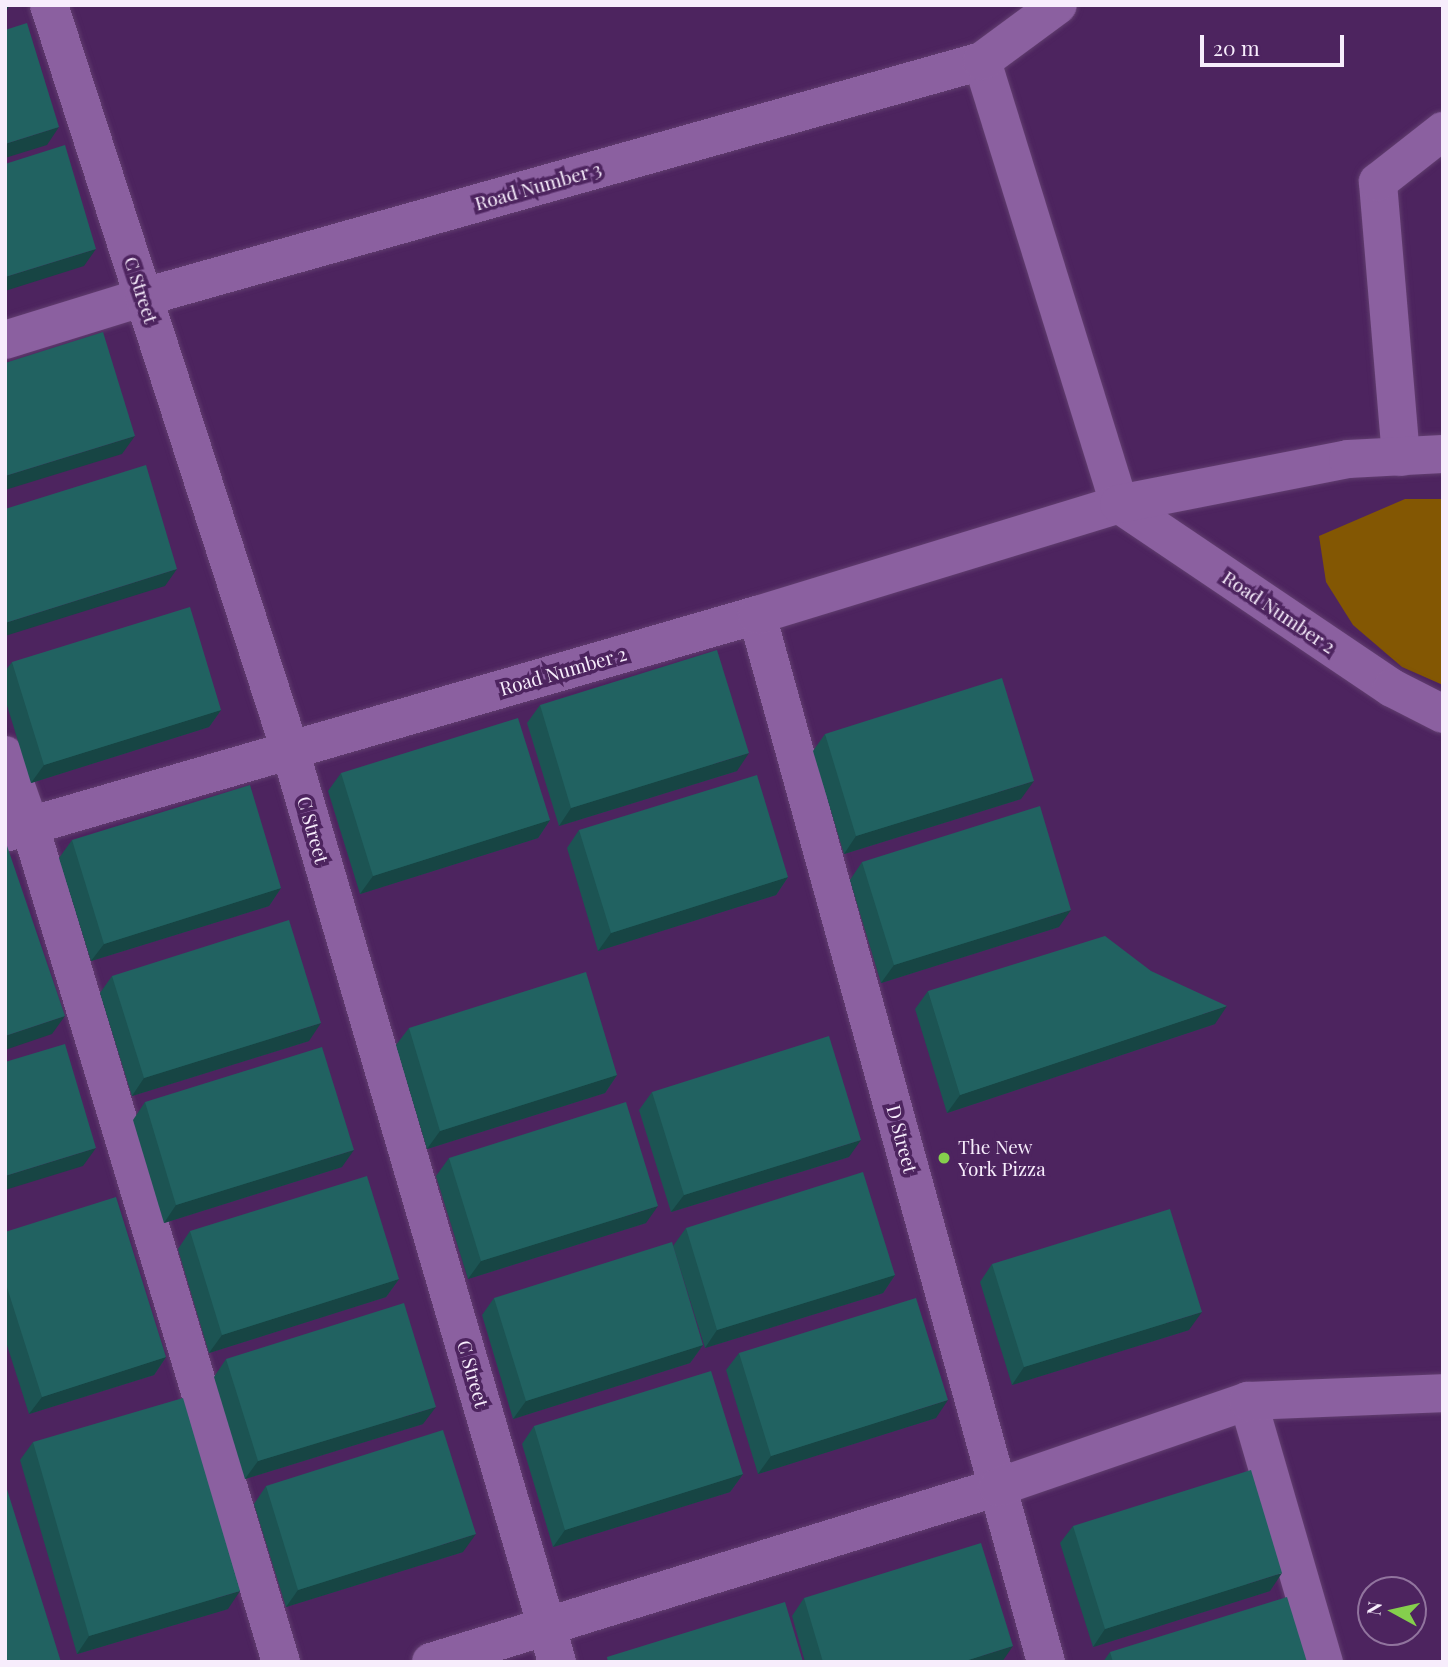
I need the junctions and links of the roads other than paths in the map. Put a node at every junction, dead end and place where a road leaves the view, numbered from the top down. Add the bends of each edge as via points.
1 (49, 5) edge
2 (1058, 5) edge
3 (982, 61) junction
4 (1443, 131) edge
5 (144, 298) junction
6 (5, 340) edge
7 (1443, 454) edge
8 (1401, 457) junction
9 (1119, 504) junction
10 (757, 615) junction
11 (1443, 714) edge
12 (290, 750) junction
13 (5, 755) edge
14 (18, 830) edge
15 (1443, 1393) edge
16 (1248, 1401) junction
17 (998, 1487) junction
18 (547, 1626) junction
19 (281, 1662) edge
20 (431, 1662) edge
21 (557, 1662) edge
22 (1046, 1662) edge
23 (1324, 1662) edge

1 - 5 street, C Street
2 - 3 street, Road Number 3
3 - 5 street, Road Number 3
3 - 9 street
4 - 8 street via 1378,182
5 - 6 street, Road Number 3
5 - 12 street, C Street
7 - 8 street, Road Number 2
8 - 9 street, Road Number 2 via 1348,459
9 - 10 street, Road Number 2
9 - 11 street, Road Number 2 via 1392,688
10 - 12 street, Road Number 2
10 - 17 street, D Street
12 - 14 street, Road Number 2
12 - 18 street, C Street
13 - 14 street
14 - 19 street
15 - 16 street
16 - 17 street
16 - 23 street
17 - 18 street
17 - 22 street, D Street
18 - 20 street
18 - 21 street, C Street

